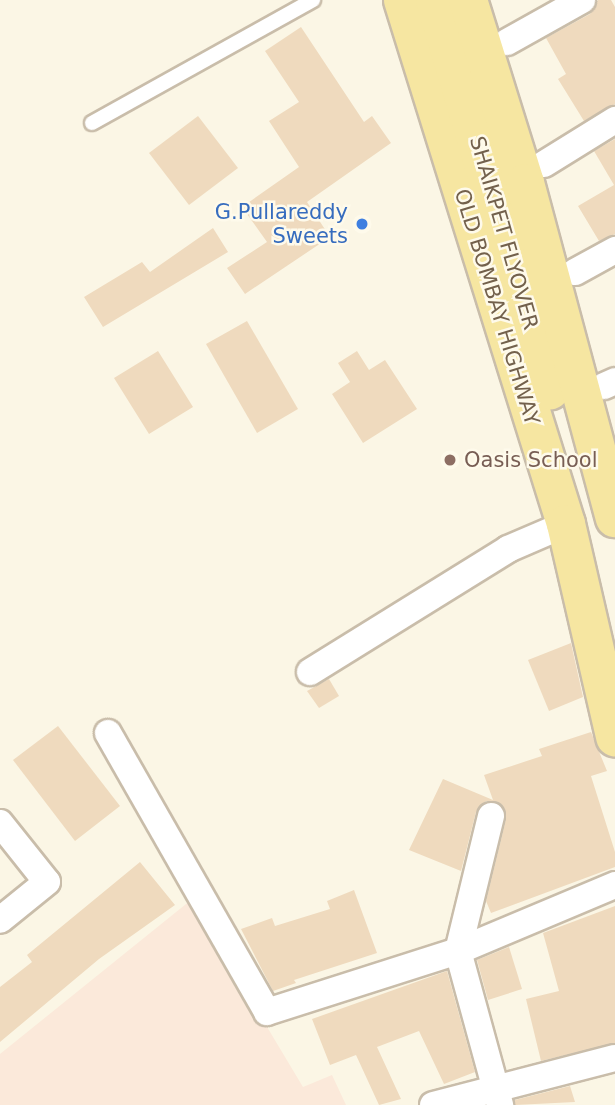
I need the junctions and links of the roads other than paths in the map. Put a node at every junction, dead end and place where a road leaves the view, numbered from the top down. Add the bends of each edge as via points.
1 (313, 0) edge
2 (403, 0) edge
3 (435, 0) edge
4 (468, 0) edge
5 (495, 0) edge
6 (582, 0) edge
7 (507, 42) junction
8 (615, 120) edge
9 (92, 123) dead end
10 (544, 164) junction
11 (615, 250) edge
12 (575, 272) junction
13 (609, 383) edge
14 (615, 441) edge
15 (615, 519) edge
16 (566, 524) junction
17 (615, 629) edge
18 (310, 672) dead end
19 (108, 733) dead end
20 (615, 737) edge
21 (491, 817) dead end
22 (0, 822) edge
23 (615, 885) edge
24 (0, 920) edge
25 (458, 951) junction
26 (615, 1058) edge
27 (498, 1096) edge
28 (433, 1105) edge

1 - 9 lane
2 - 16 main road, OLD BOMBAY HIGHWAY
3 - 17 main road, SHAIKPET FLYOVER
4 - 15 main road, SHAIKPET FLYOVER via 525,183
5 - 7 main road
6 - 7 street
7 - 10 main road
8 - 10 street
10 - 12 main road
11 - 12 street
12 - 13 main road
13 - 14 main road
16 - 18 street via 508,549
16 - 20 main road, OLD BOMBAY HIGHWAY
19 - 25 street via 267,1012
21 - 25 street
22 - 24 street via 47,882
23 - 25 street
25 - 27 street
26 - 27 street
27 - 28 street

